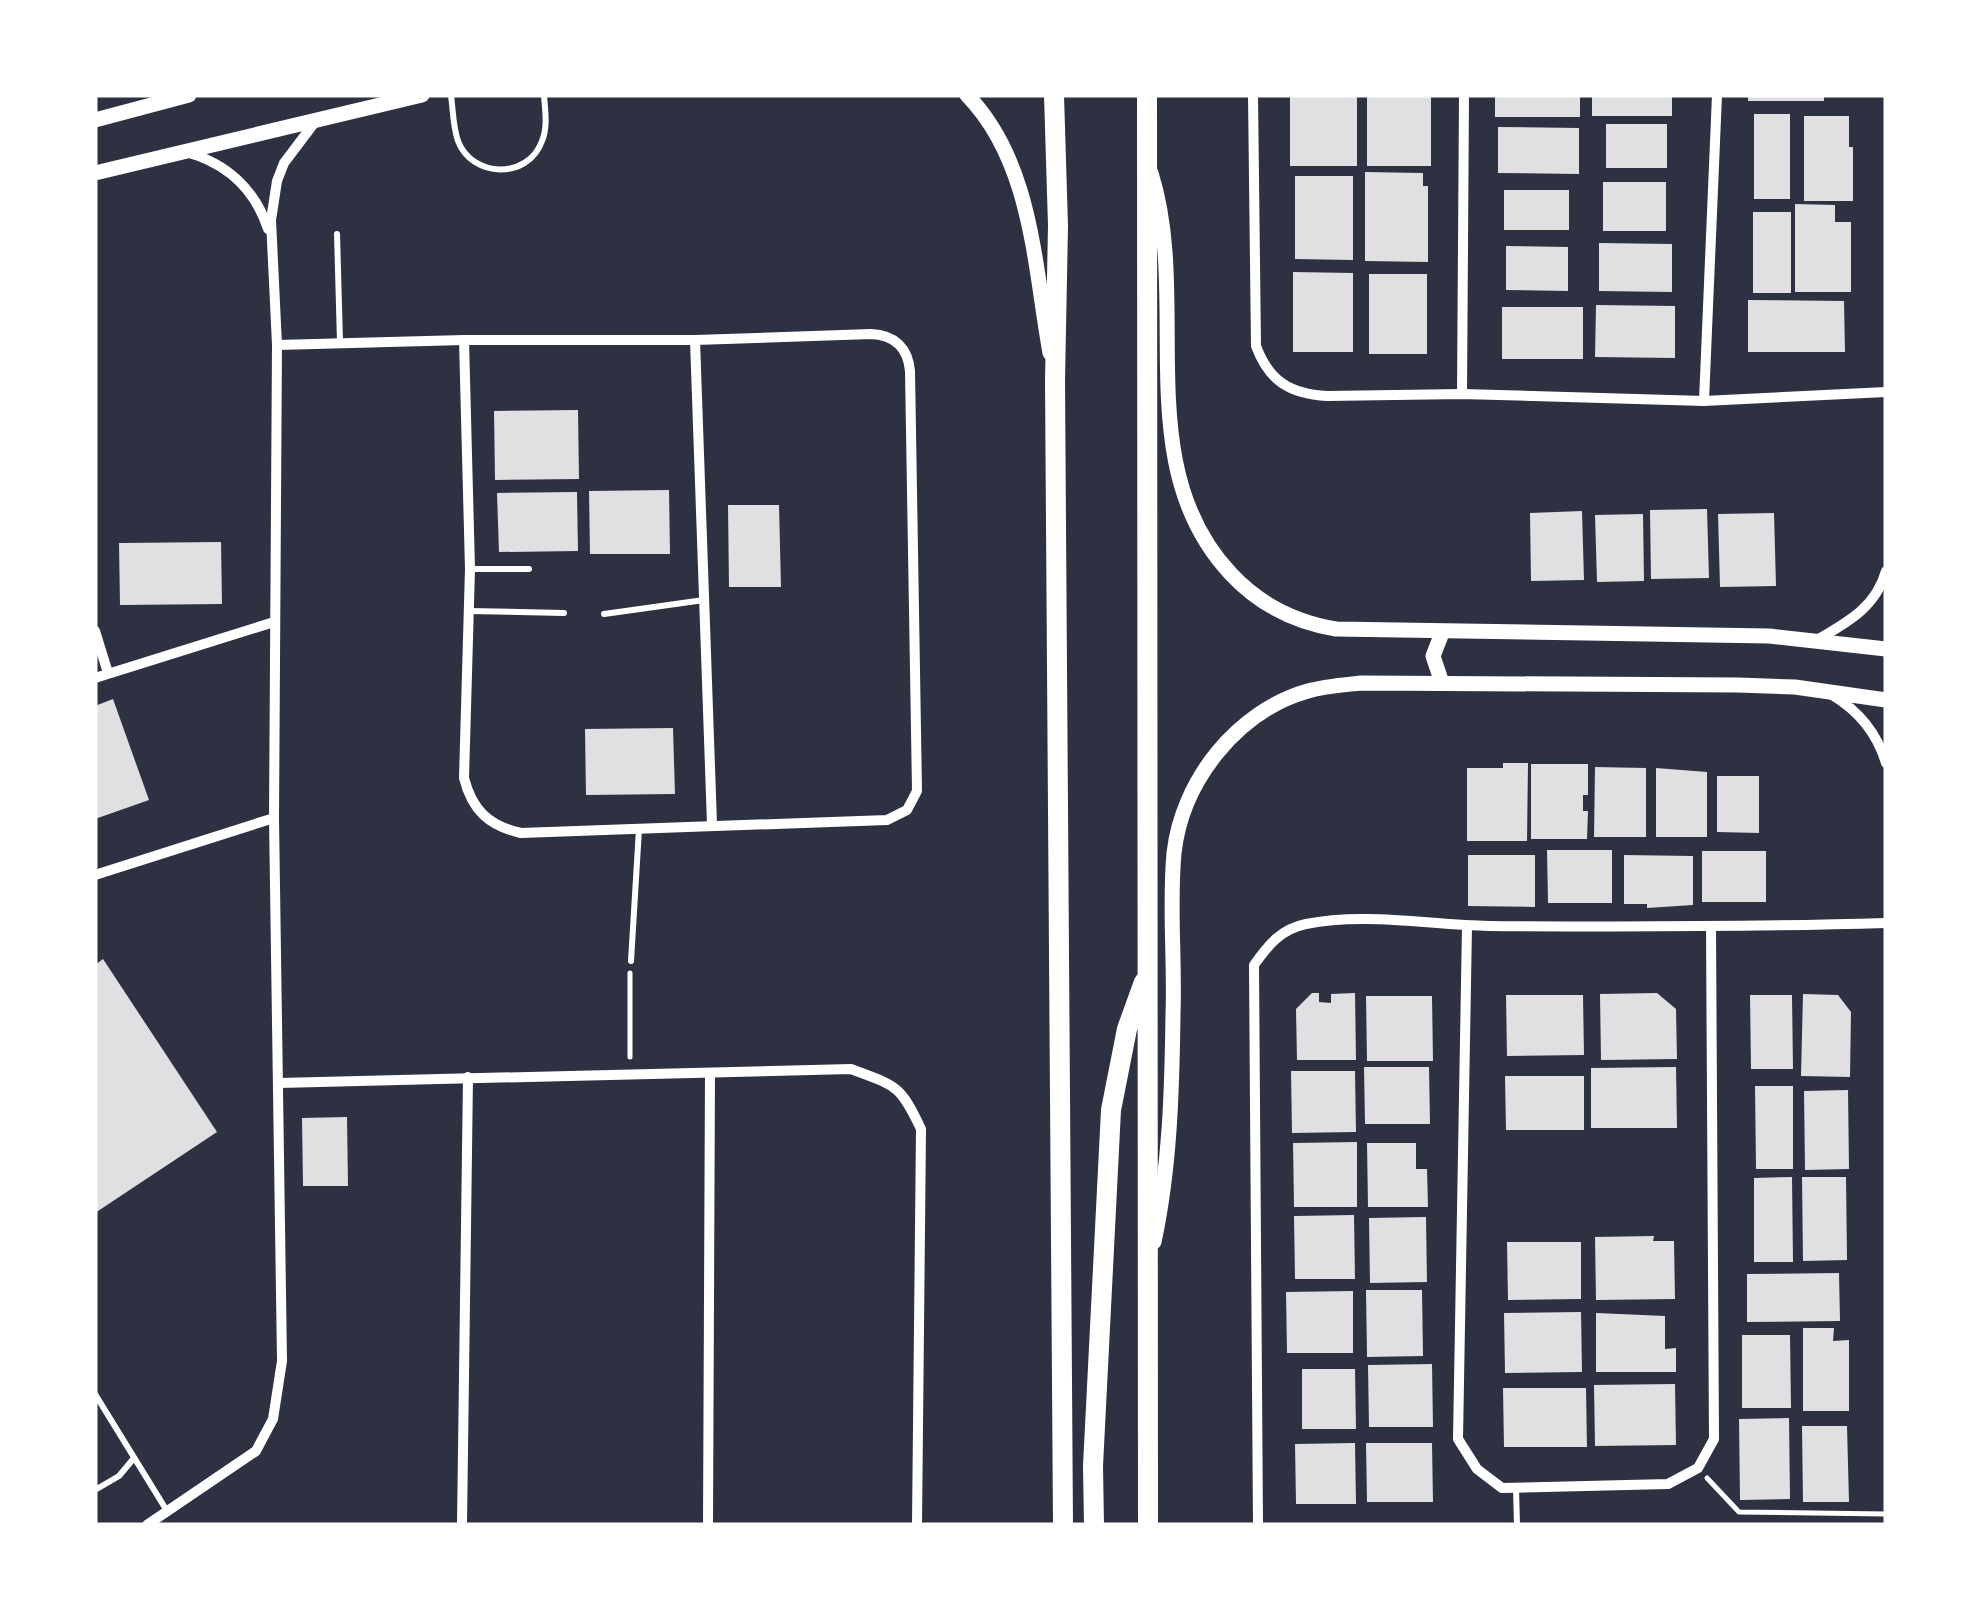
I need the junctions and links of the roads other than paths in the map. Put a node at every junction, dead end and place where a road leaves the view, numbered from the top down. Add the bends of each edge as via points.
1 (189, 95) edge
2 (422, 95) edge
3 (451, 95) edge
4 (544, 95) edge
5 (966, 95) edge
6 (1054, 95) edge
7 (1147, 95) edge
8 (1254, 95) edge
9 (1464, 95) edge
10 (1717, 95) edge
11 (320, 117) junction
12 (95, 120) edge
13 (182, 151) junction
14 (1146, 155) junction
15 (95, 173) edge
16 (337, 234) dead end
17 (271, 239) junction
18 (464, 340) junction
19 (695, 340) junction
20 (340, 342) junction
21 (277, 346) junction
22 (1055, 381) junction
23 (1886, 392) edge
24 (1462, 394) junction
25 (1704, 401) junction
26 (470, 569) junction
27 (529, 569) dead end
28 (1886, 571) edge
29 (704, 600) junction
30 (468, 612) junction
31 (564, 613) dead end
32 (604, 614) dead end
33 (274, 622) junction
34 (95, 631) edge
35 (1442, 632) junction
36 (1817, 640) junction
37 (1886, 649) edge
38 (108, 673) junction
39 (95, 678) edge
40 (1442, 683) junction
41 (1822, 690) junction
42 (1886, 700) edge
43 (1886, 763) edge
44 (274, 818) junction
45 (712, 824) junction
46 (640, 829) junction
47 (95, 875) edge
48 (1886, 923) edge
49 (1467, 926) junction
50 (1711, 928) junction
51 (630, 961) road end
52 (1149, 970) junction
53 (710, 1073) junction
54 (468, 1077) junction
55 (279, 1083) junction
56 (1146, 1280) junction
57 (95, 1394) edge
58 (134, 1458) junction
59 (1516, 1488) junction
60 (95, 1490) edge
61 (168, 1512) junction
62 (147, 1525) edge
63 (462, 1525) edge
64 (708, 1525) edge
65 (916, 1525) edge
66 (1064, 1525) edge
67 (1094, 1525) edge
68 (1148, 1525) edge
69 (1258, 1525) edge
70 (1517, 1525) edge

1 - 12 street
2 - 11 street
3 - 4 lane via 466,155 502,170 536,153 546,128
5 - 22 street via 998,134 1020,185
6 - 22 main road
7 - 14 main road
8 - 24 street via 1254,328 1262,362 1286,388 1304,395
9 - 24 street
10 - 25 street
11 - 13 street
11 - 17 street via 294,146 277,181
13 - 15 street
13 - 17 street via 240,181
14 - 35 street via 1165,250 1174,450 1186,504 1203,540 1243,587 1298,620 1336,630
14 - 52 main road
16 - 20 lane
17 - 21 street
18 - 19 street
18 - 20 street
18 - 26 street
19 - 29 street
19 - 45 street via 883,335 903,348 910,371 913,801 887,820
20 - 21 street
21 - 33 street
22 - 66 main road
23 - 25 street
24 - 25 street
26 - 27 lane
26 - 30 street
28 - 36 street via 1868,606
29 - 32 lane
29 - 45 street
30 - 31 lane
30 - 46 street via 464,778 476,810 521,833
33 - 38 street
33 - 44 street
34 - 38 street
35 - 36 street
35 - 40 street via 1433,656
36 - 37 street
38 - 39 street
40 - 41 street
40 - 56 street via 1347,684 1296,695 1244,726 1198,781 1174,850 1168,1161
41 - 42 street
41 - 43 street via 1866,723
44 - 47 street
44 - 55 street
45 - 46 street
46 - 51 lane
48 - 50 street
49 - 50 street
49 - 59 street via 1458,1440 1476,1468 1502,1488
49 - 69 street via 1300,924 1271,940 1254,965
50 - 59 street via 1714,1438 1698,1468 1668,1484
52 - 56 main road
52 - 67 main road via 1127,1030 1111,1110
53 - 54 street
53 - 64 street
53 - 65 street via 851,1069 906,1096 921,1128
54 - 55 street
54 - 63 street
55 - 61 street via 282,1361 273,1419 256,1451
56 - 68 main road
57 - 58 lane
58 - 60 lane
58 - 61 lane
59 - 70 lane
61 - 62 street

